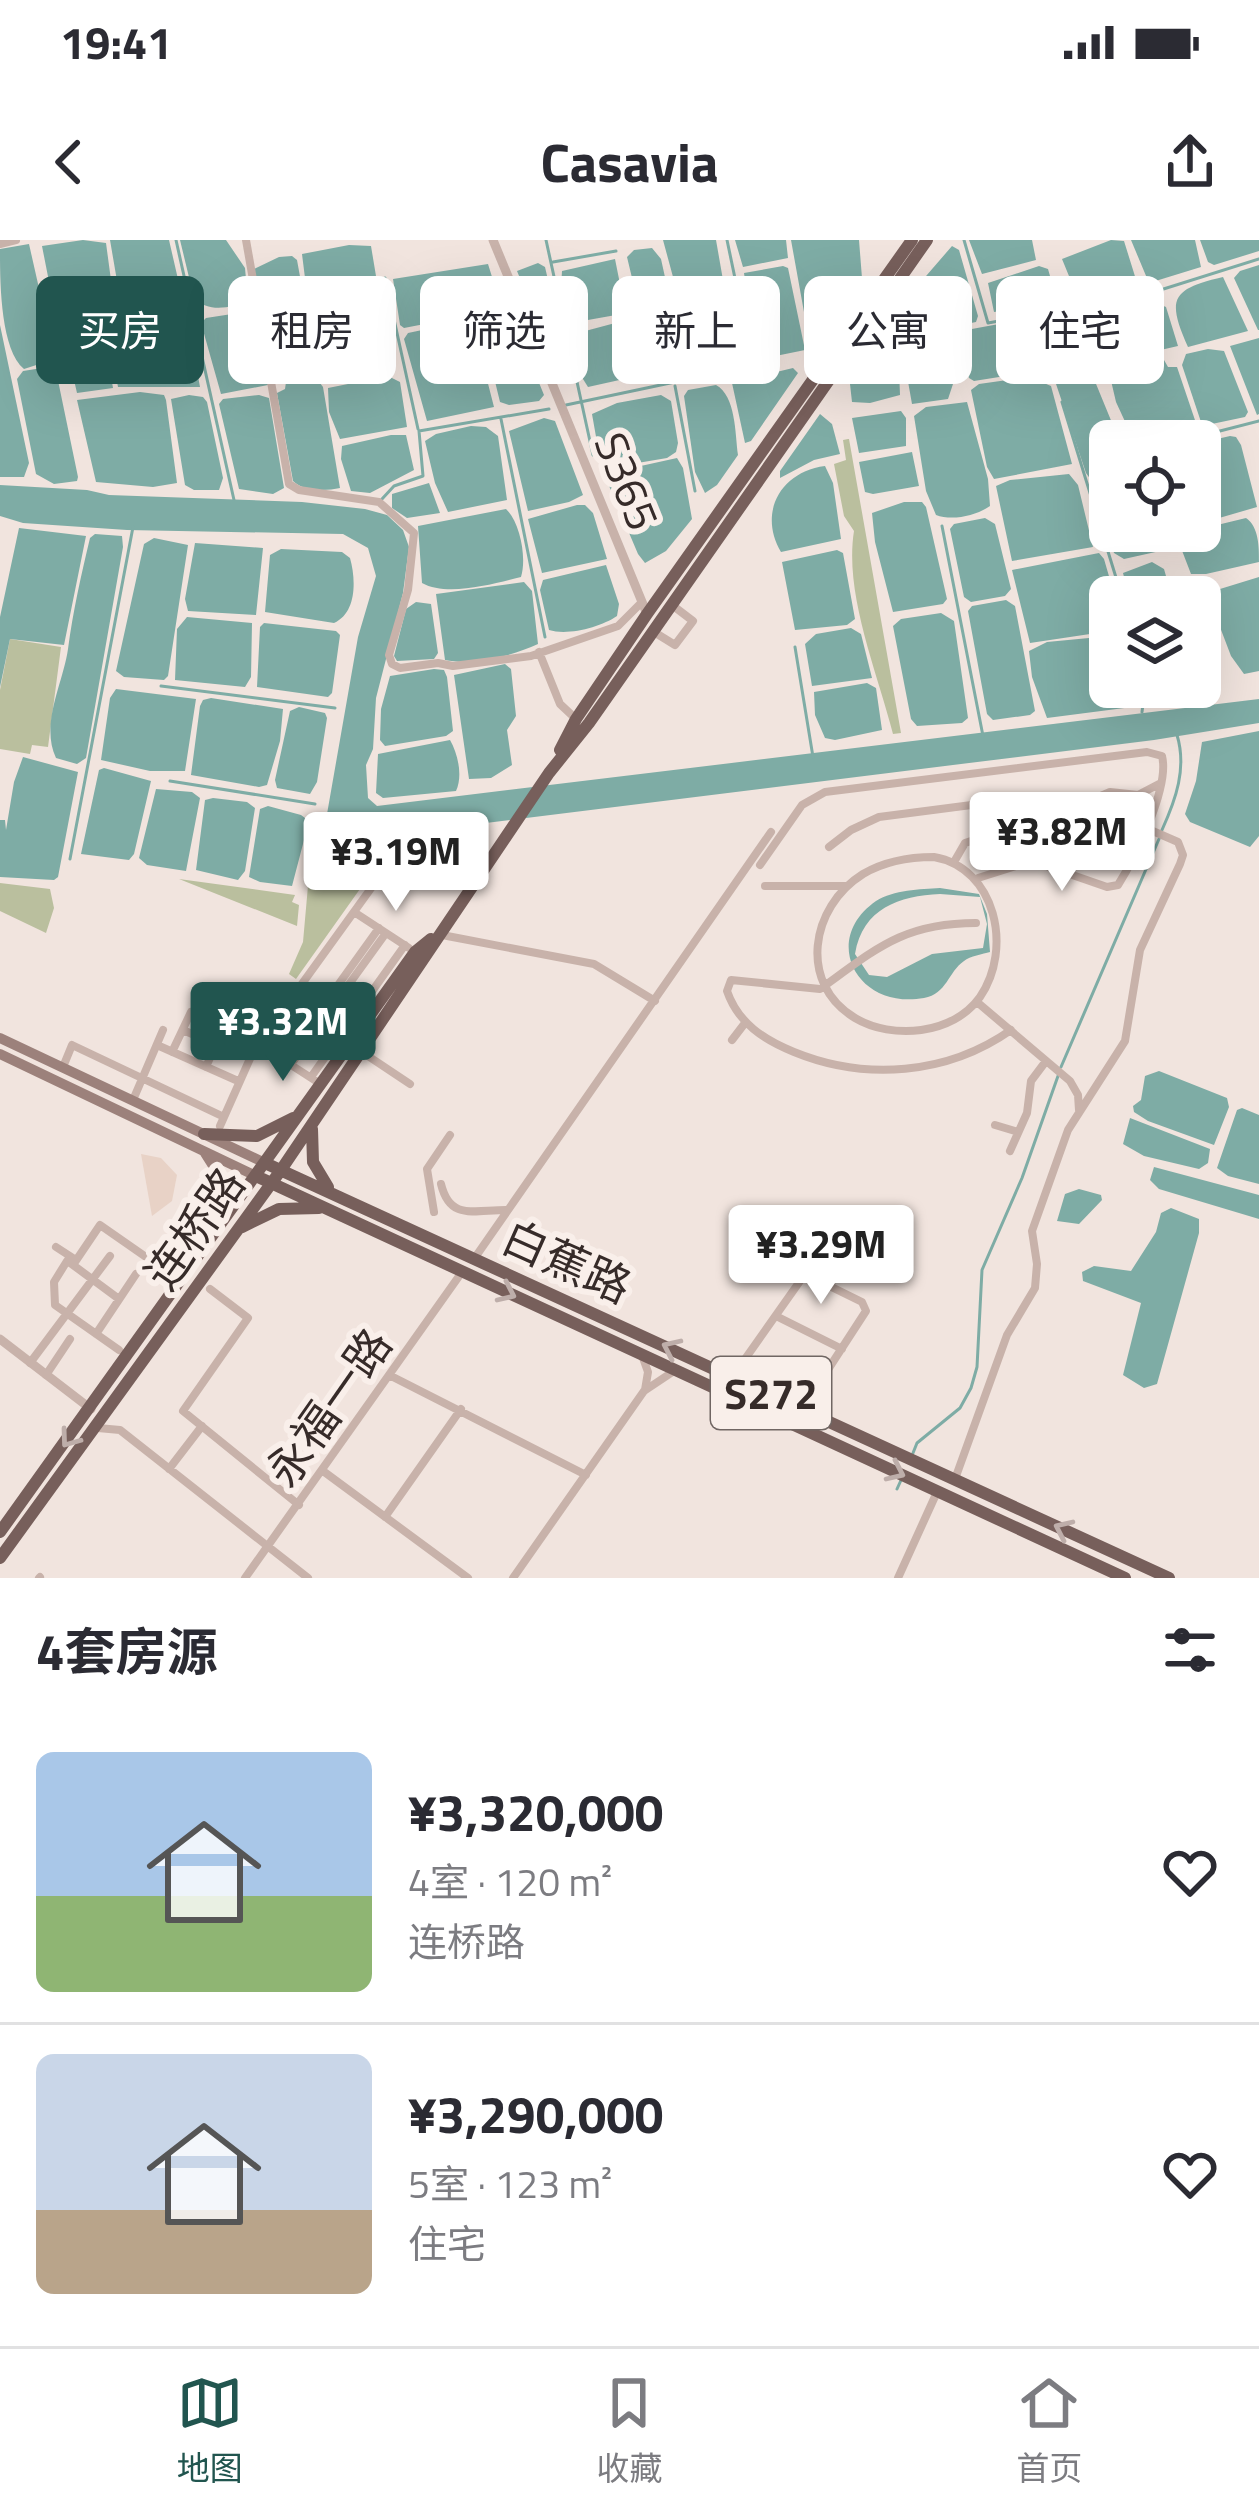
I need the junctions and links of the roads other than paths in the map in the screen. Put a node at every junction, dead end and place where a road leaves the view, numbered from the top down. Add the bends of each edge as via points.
1 (16, 240) edge
2 (493, 240) edge
3 (912, 240) edge
4 (927, 240) edge
5 (250, 241) edge
6 (0, 244) edge
7 (892, 276) edge
8 (895, 276) edge
9 (817, 384) edge
10 (820, 384) edge
11 (672, 604) junction
12 (650, 618) junction
13 (539, 652) junction
14 (576, 719) junction
15 (549, 773) junction
16 (1162, 778) junction
17 (1142, 794) junction
18 (1082, 804) junction
19 (1153, 808) junction
20 (1148, 829) dead end
21 (770, 832) dead end
22 (1084, 832) junction
23 (829, 847) dead end
24 (1134, 854) junction
25 (954, 862) junction
26 (760, 865) dead end
27 (978, 878) junction
28 (423, 884) dead end
29 (765, 886) dead end
30 (848, 886) junction
31 (354, 912) junction
32 (976, 922) dead end
33 (441, 928) junction
34 (382, 931) junction
35 (410, 949) junction
36 (824, 987) junction
37 (655, 1001) junction
38 (977, 1002) junction
39 (191, 1012) dead end
40 (745, 1023) junction
41 (224, 1026) dead end
42 (163, 1030) dead end
43 (183, 1030) junction
44 (1011, 1030) junction
45 (0, 1038) edge
46 (732, 1040) dead end
47 (216, 1044) junction
48 (157, 1045) junction
49 (229, 1050) dead end
50 (172, 1052) junction
51 (362, 1052) junction
52 (2, 1055) edge
53 (1046, 1061) junction
54 (292, 1063) junction
55 (63, 1067) junction
56 (206, 1067) junction
57 (142, 1078) junction
58 (238, 1081) junction
59 (1070, 1081) junction
60 (1101, 1081) junction
61 (410, 1084) dead end
62 (315, 1085) junction
63 (133, 1100) junction
64 (326, 1104) junction
65 (303, 1109) junction
66 (1079, 1111) junction
67 (313, 1122) junction
68 (995, 1125) dead end
69 (1016, 1131) junction
70 (449, 1135) dead end
71 (201, 1140) junction
72 (1010, 1150) dead end
73 (261, 1170) junction
74 (281, 1170) junction
75 (271, 1182) junction
76 (441, 1184) dead end
77 (339, 1205) junction
78 (508, 1210) junction
79 (434, 1212) dead end
80 (367, 1218) junction
81 (236, 1231) junction
82 (218, 1238) junction
83 (56, 1247) dead end
84 (110, 1256) dead end
85 (474, 1258) junction
86 (74, 1263) junction
87 (171, 1264) dead end
88 (462, 1272) junction
89 (136, 1274) dead end
90 (93, 1281) junction
91 (211, 1289) dead end
92 (119, 1299) junction
93 (68, 1314) junction
94 (776, 1316) junction
95 (96, 1334) junction
96 (0, 1340) edge
97 (70, 1340) dead end
98 (119, 1349) dead end
99 (842, 1349) junction
100 (642, 1356) junction
101 (30, 1364) junction
102 (674, 1371) junction
103 (45, 1376) junction
104 (391, 1376) junction
105 (733, 1376) junction
106 (644, 1391) junction
107 (115, 1404) junction
108 (802, 1408) junction
109 (91, 1409) junction
110 (461, 1409) junction
111 (202, 1426) junction
112 (98, 1428) junction
113 (846, 1428) junction
114 (120, 1430) junction
115 (838, 1445) junction
116 (169, 1469) junction
117 (323, 1471) junction
118 (586, 1475) junction
119 (955, 1479) junction
120 (938, 1491) junction
121 (299, 1505) junction
122 (385, 1517) junction
123 (0, 1532) edge
124 (268, 1547) junction
125 (0, 1558) edge
126 (245, 1578) edge
127 (308, 1578) edge
128 (468, 1578) edge
129 (513, 1578) edge
130 (898, 1578) edge
131 (1125, 1578) edge
132 (1169, 1578) edge

1 - 6 street
2 - 12 street, S365
3 - 7 main road
4 - 8 main road
5 - 13 street via 289,484 379,502 414,533 390,662 453,666
9 - 12 main road
10 - 11 main road
11 - 12 main road
11 - 12 street via 693,621 675,645
12 - 13 street
12 - 14 main road
12 - 15 main road
13 - 14 street via 560,704
14 - 15 main road
15 - 33 main road
16 - 17 street
16 - 19 street
16 - 26 street via 1163,759 1151,751 825,792 802,805
17 - 18 street via 1110,792
17 - 19 street via 1152,797
18 - 22 street
18 - 23 street via 1018,799 893,814
19 - 24 street
20 - 60 street via 1172,837 1180,864 1140,950 1125,1041
21 - 37 street
22 - 24 street
22 - 25 street via 1025,824 965,843
24 - 27 street via 1111,888 1032,861
25 - 27 street
25 - 30 street via 898,859
27 - 38 street via 995,941 992,973
28 - 31 street via 390,862
29 - 30 street
30 - 36 street via 821,927
31 - 34 street
31 - 34 street via 265,1035 290,1052
32 - 36 street via 912,930
33 - 35 main road, 连桥路
33 - 37 street via 594,964
33 - 51 main road, 连桥路
34 - 35 street
34 - 54 street
35 - 62 main road, 连桥路
36 - 38 street via 857,1020 894,1032 930,1028
36 - 40 street via 728,981
37 - 78 street
38 - 44 street
39 - 43 street
40 - 44 street via 806,1057 873,1071 940,1063
40 - 46 street
41 - 47 street
42 - 48 street
43 - 47 street
43 - 50 street
44 - 53 street
45 - 55 main road, 白蕉路
47 - 49 street
47 - 56 street
48 - 50 street
48 - 57 street
50 - 56 street
51 - 61 street
51 - 64 main road, 连桥路
52 - 71 main road
53 - 59 street
53 - 69 street
54 - 58 street via 257,1043
54 - 62 street
55 - 57 street via 72,1045
55 - 63 main road, 白蕉路
56 - 58 street
57 - 58 street via 222,1121
57 - 63 street
59 - 60 street
59 - 66 street
60 - 66 street
62 - 64 main road
62 - 65 main road, 连桥路
63 - 71 main road, 白蕉路
64 - 67 main road, 连桥路
65 - 71 main road via 257,1136
65 - 73 main road, 连桥路
66 - 119 street via 1032,1232 1035,1288 1006,1335
67 - 74 main road, 连桥路
67 - 77 main road via 315,1170
68 - 69 street
69 - 72 street
70 - 79 street via 427,1169
71 - 73 main road, 白蕉路
71 - 82 main road via 224,1183
73 - 74 main road, 白蕉路 / S272
73 - 75 main road, S272
73 - 82 main road, 连桥路
74 - 75 main road, 连桥路
74 - 77 main road, 白蕉路 / S272
75 - 77 main road, S272
75 - 81 main road, 连桥路
76 - 78 street via 455,1210
77 - 80 main road, 白蕉路 / S272
77 - 81 main road via 266,1213
78 - 85 street
80 - 85 main road, 白蕉路 / S272
80 - 88 main road, 白蕉路 / S272
81 - 82 main road, 连桥路
82 - 107 main road, 连桥路
82 - 109 main road, 连桥路
83 - 86 street
84 - 90 street
105 -> 85 main road, 白蕉路 / S272 via 599,1308
86 - 87 street via 100,1225 156,1264
86 - 90 street
86 - 93 street via 68,1261 52,1295
88 -> 100 main road, 白蕉路 / S272
88 - 104 street, 永福一路
89 - 92 street
90 - 92 street
90 - 93 street
91 - 111 street via 248,1318 183,1411
92 - 95 street
93 - 95 street
93 - 101 street
94 - 99 street
94 - 99 street via 805,1274 866,1308
94 - 105 street
95 - 98 street
96 - 101 street
97 - 103 street
99 - 108 street
100 - 102 main road, 白蕉路 / S272
100 - 106 street
101 - 103 street
102 - 106 street
102 - 115 main road, 白蕉路 / S272
103 - 109 street
104 - 110 street
104 - 117 street, 永福一路
105 - 108 main road, 白蕉路 / S272
106 - 118 street
107 - 112 main road, 连桥路
107 - 114 street
108 - 113 main road, 白蕉路 / S272
109 -> 123 main road, 连桥路
110 - 118 street
110 - 122 street
111 - 116 street
111 - 121 street
112 - 114 street
112 - 125 main road, 连桥路
113 - 115 main road
113 - 119 main road, 白蕉路 / S272
114 - 116 street
115 -> 120 main road, 白蕉路 / S272
116 - 124 street
117 - 121 street, 永福一路
117 - 122 street
118 - 129 street
132 -> 119 main road, 白蕉路 / S272
120 - 130 street
120 - 131 main road, 白蕉路 / S272
121 - 124 street, 永福一路
122 - 128 street
124 - 126 street, 永福一路
124 - 127 street

